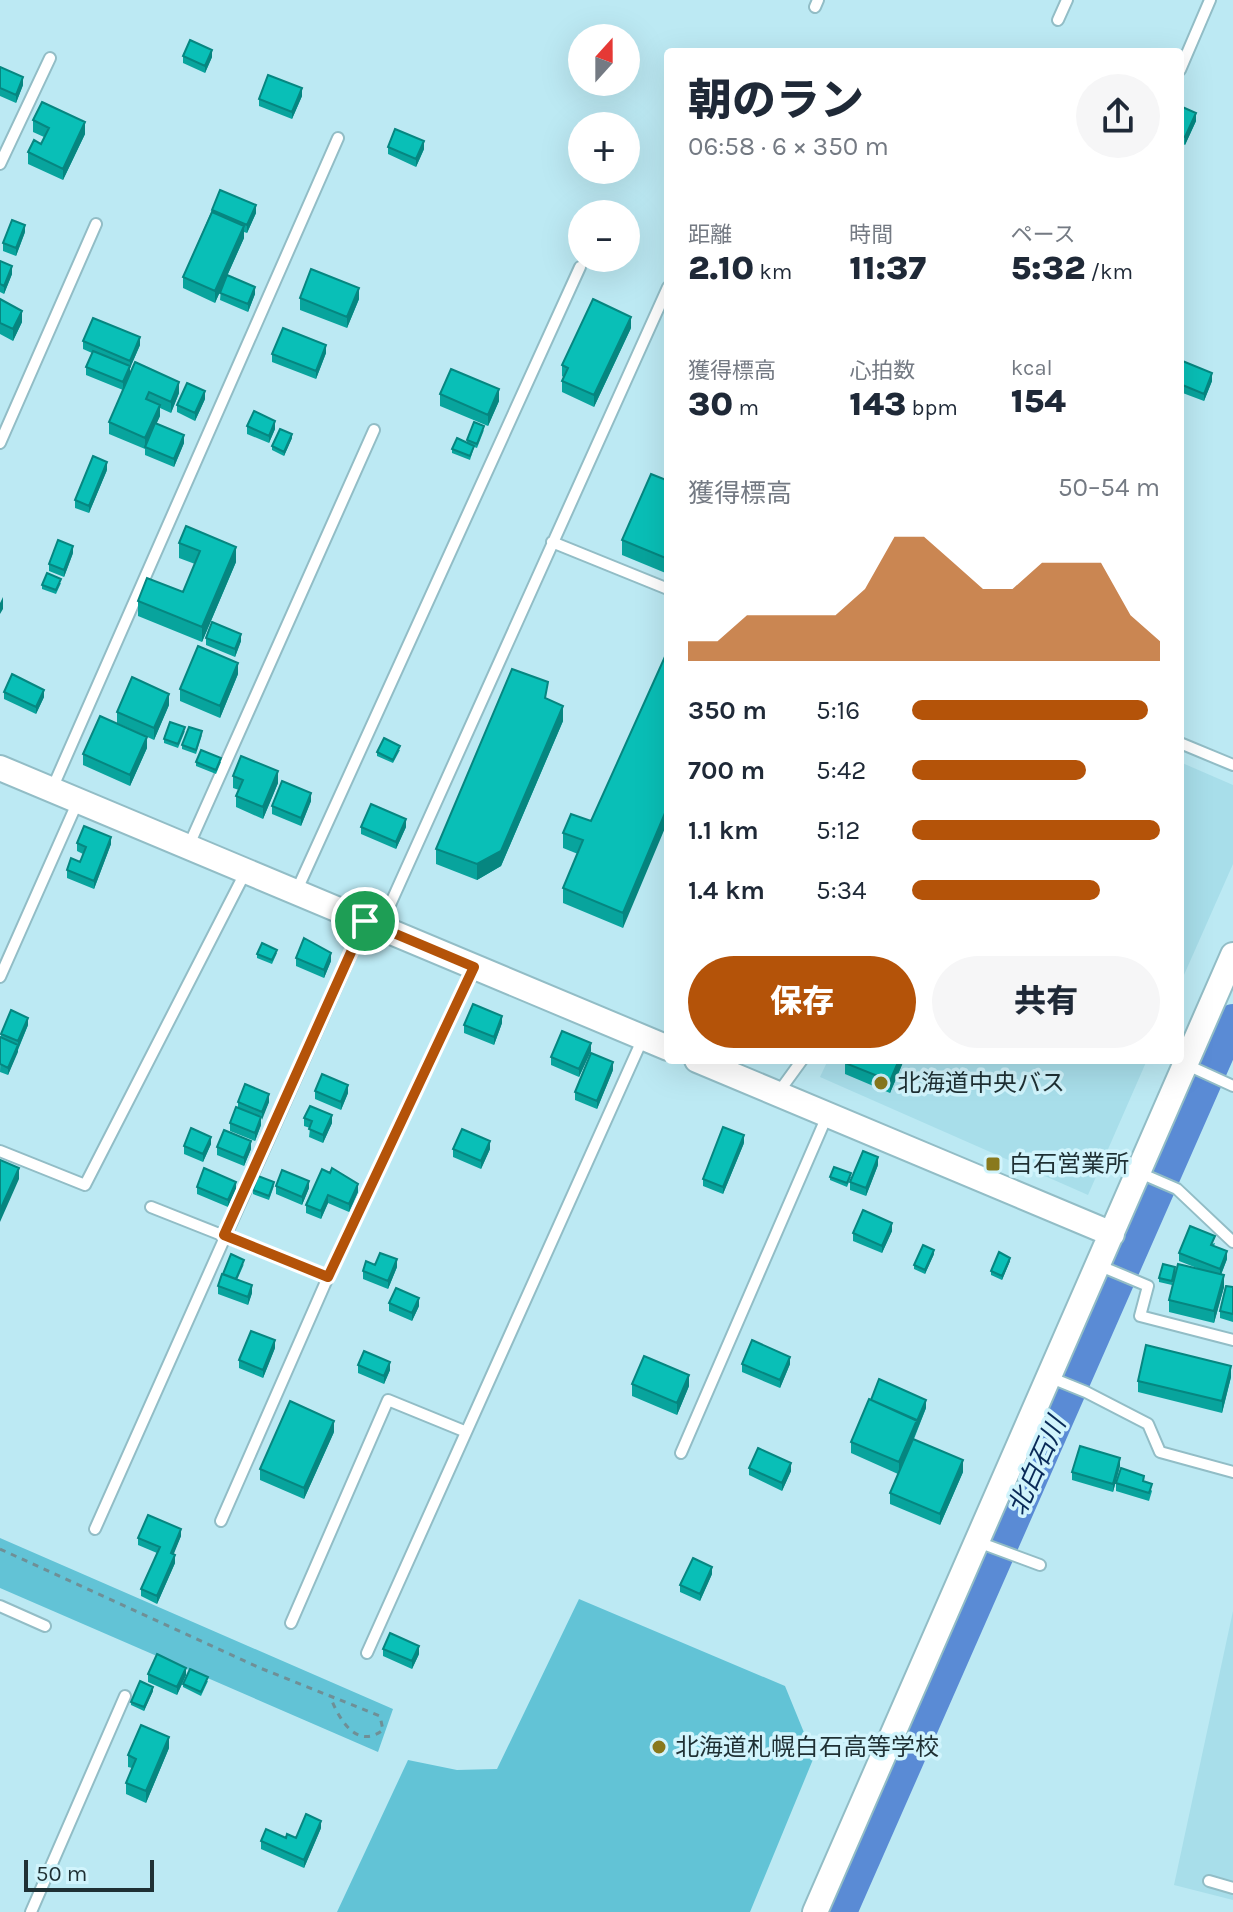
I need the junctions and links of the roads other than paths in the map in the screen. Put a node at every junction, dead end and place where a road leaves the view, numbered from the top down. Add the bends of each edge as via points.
1 (1067, 0) edge
2 (1210, 0) edge
3 (1058, 20) dead end
4 (50, 58) dead end
5 (1184, 61) edge
6 (338, 138) dead end
7 (0, 164) edge
8 (96, 224) dead end
9 (578, 272) edge
10 (664, 296) edge
11 (374, 430) dead end
12 (0, 443) edge
13 (552, 542) junction
14 (664, 587) edge
15 (1184, 745) edge
16 (1233, 765) edge
17 (0, 768) edge
18 (52, 789) junction
19 (78, 801) junction
20 (188, 847) junction
21 (246, 871) junction
22 (296, 892) junction
23 (372, 924) junction
24 (1233, 955) edge
25 (474, 967) junction
26 (0, 977) edge
27 (643, 1038) junction
28 (664, 1046) edge
29 (707, 1064) edge
30 (799, 1064) edge
31 (1191, 1067) junction
32 (1228, 1084) edge
33 (778, 1093) junction
34 (827, 1114) junction
35 (0, 1151) edge
36 (1143, 1175) junction
37 (151, 1207) dead end
38 (1112, 1234) junction
39 (224, 1235) junction
40 (1233, 1242) edge
41 (1104, 1267) junction
42 (328, 1277) junction
43 (1233, 1340) edge
44 (1054, 1379) junction
45 (464, 1431) junction
46 (681, 1453) dead end
47 (1233, 1472) edge
48 (221, 1521) dead end
49 (95, 1529) dead end
50 (983, 1544) junction
51 (1040, 1565) dead end
52 (0, 1606) edge
53 (291, 1623) dead end
54 (45, 1626) dead end
55 (367, 1653) dead end
56 (125, 1696) dead end
57 (1209, 1881) dead end
58 (1233, 1888) edge
59 (31, 1912) edge
60 (815, 1912) edge

1 - 3 lane
2 - 5 lane
4 - 7 lane
6 - 18 lane
8 - 12 lane
9 - 22 lane
10 - 13 lane
11 - 20 lane
13 - 14 lane
13 - 23 lane
15 - 16 lane
17 - 18 street
18 - 19 street
19 - 20 street
19 - 26 lane
20 - 21 street
21 - 22 street
21 - 35 lane via 85,1185
22 - 23 street
23 - 25 street
23 - 39 lane
24 - 31 street
25 - 27 street
25 - 42 lane
27 - 28 street
27 - 45 lane
29 - 33 street
30 - 33 lane
31 - 32 lane
31 - 36 street
33 - 34 street
34 - 38 street
34 - 46 lane
36 - 38 street
36 - 40 lane via 1177,1189
37 - 39 lane
38 - 41 street
39 - 42 lane
39 - 49 lane
41 - 43 lane via 1148,1286 1140,1316
41 - 44 street
42 - 48 lane
44 - 47 lane via 1148,1424 1160,1452
44 - 50 street
45 - 53 lane via 388,1400
45 - 55 lane
50 - 51 lane
50 - 60 street
52 - 54 lane
56 - 59 lane
57 - 58 lane

